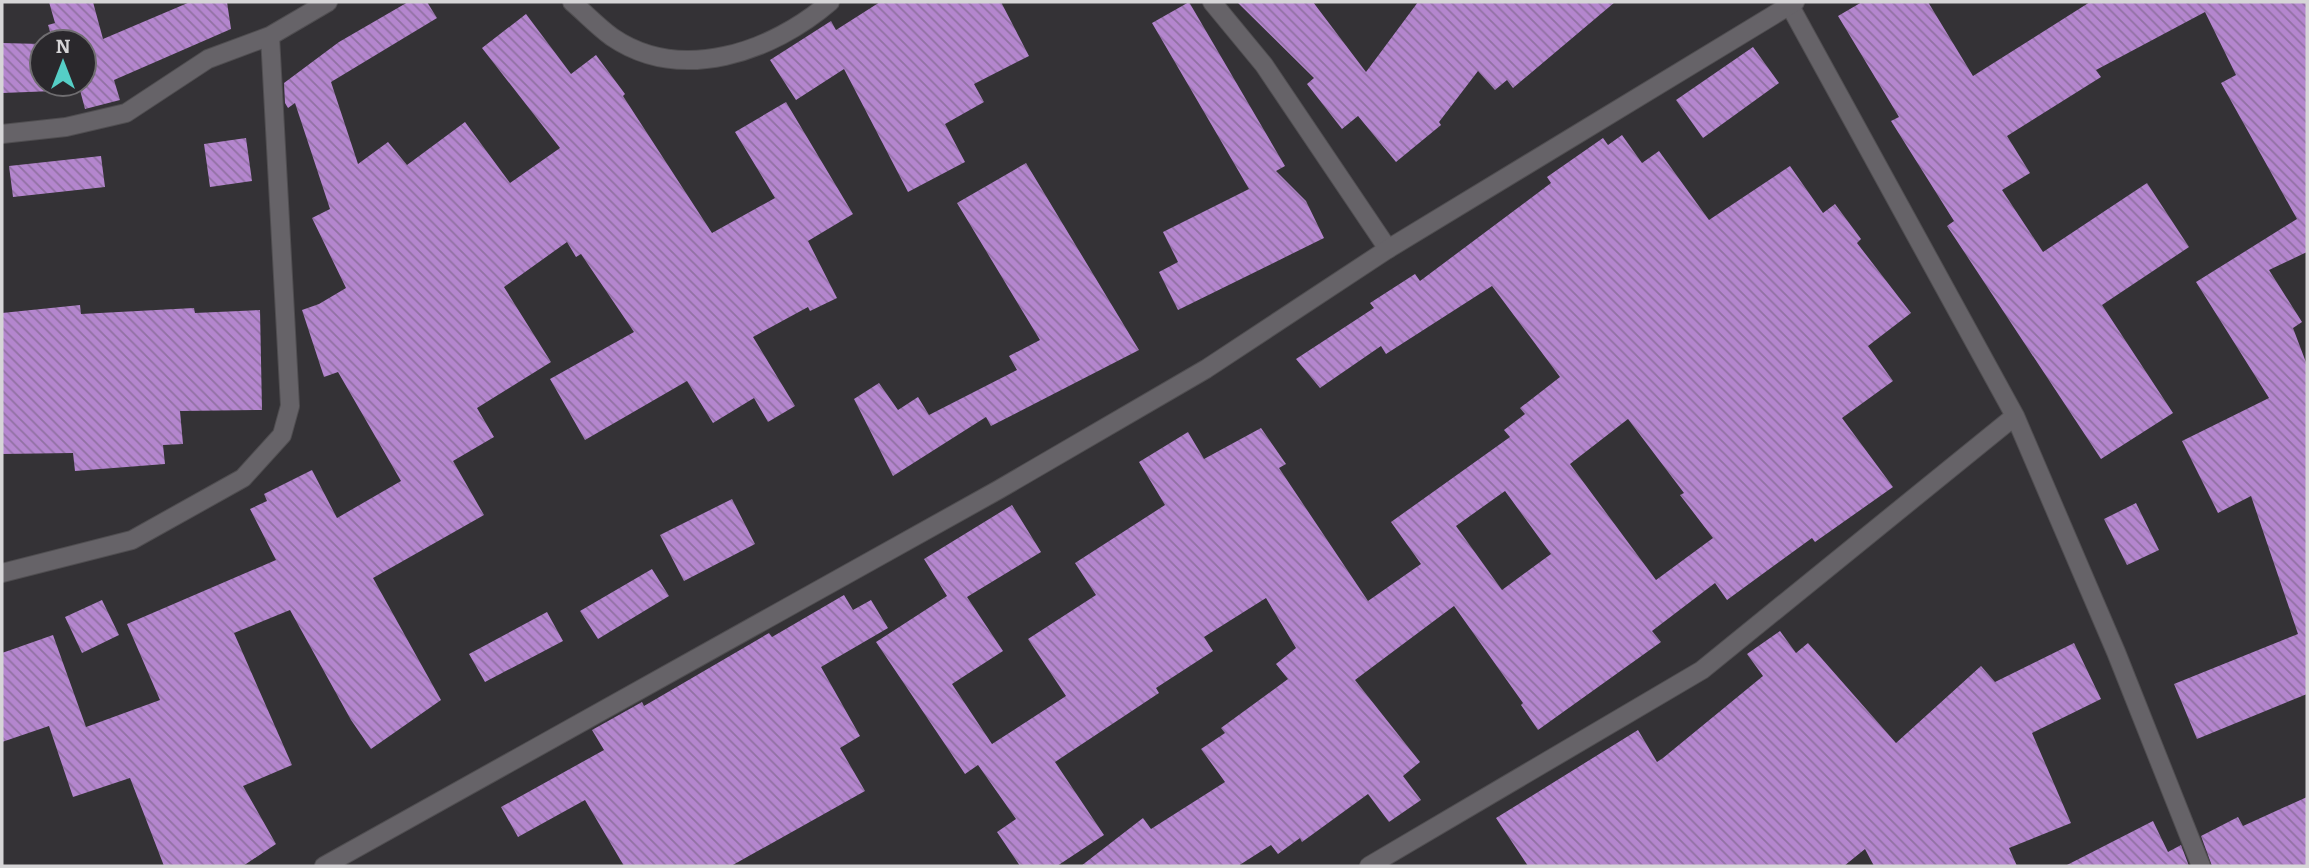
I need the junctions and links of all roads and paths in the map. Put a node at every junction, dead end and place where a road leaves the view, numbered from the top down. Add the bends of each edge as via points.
1 (328, 2) edge
2 (572, 2) edge
3 (830, 2) edge
4 (1212, 2) edge
5 (1792, 4) edge
6 (270, 36) junction
7 (2, 134) edge
8 (1388, 249) junction
9 (2015, 416) junction
10 (2, 573) edge
11 (324, 866) edge
12 (1369, 866) edge
13 (2201, 866) edge

1 - 6 street
2 - 3 street via 613,38 641,51 701,61 725,57 776,36
4 - 8 street via 1264,65
5 - 8 street
5 - 9 street
6 - 7 street via 208,59 126,113 66,127
6 - 10 street via 290,406 282,435 243,478 132,540
8 - 11 street via 1206,369 1010,484
9 - 12 street via 1702,670
9 - 13 street

